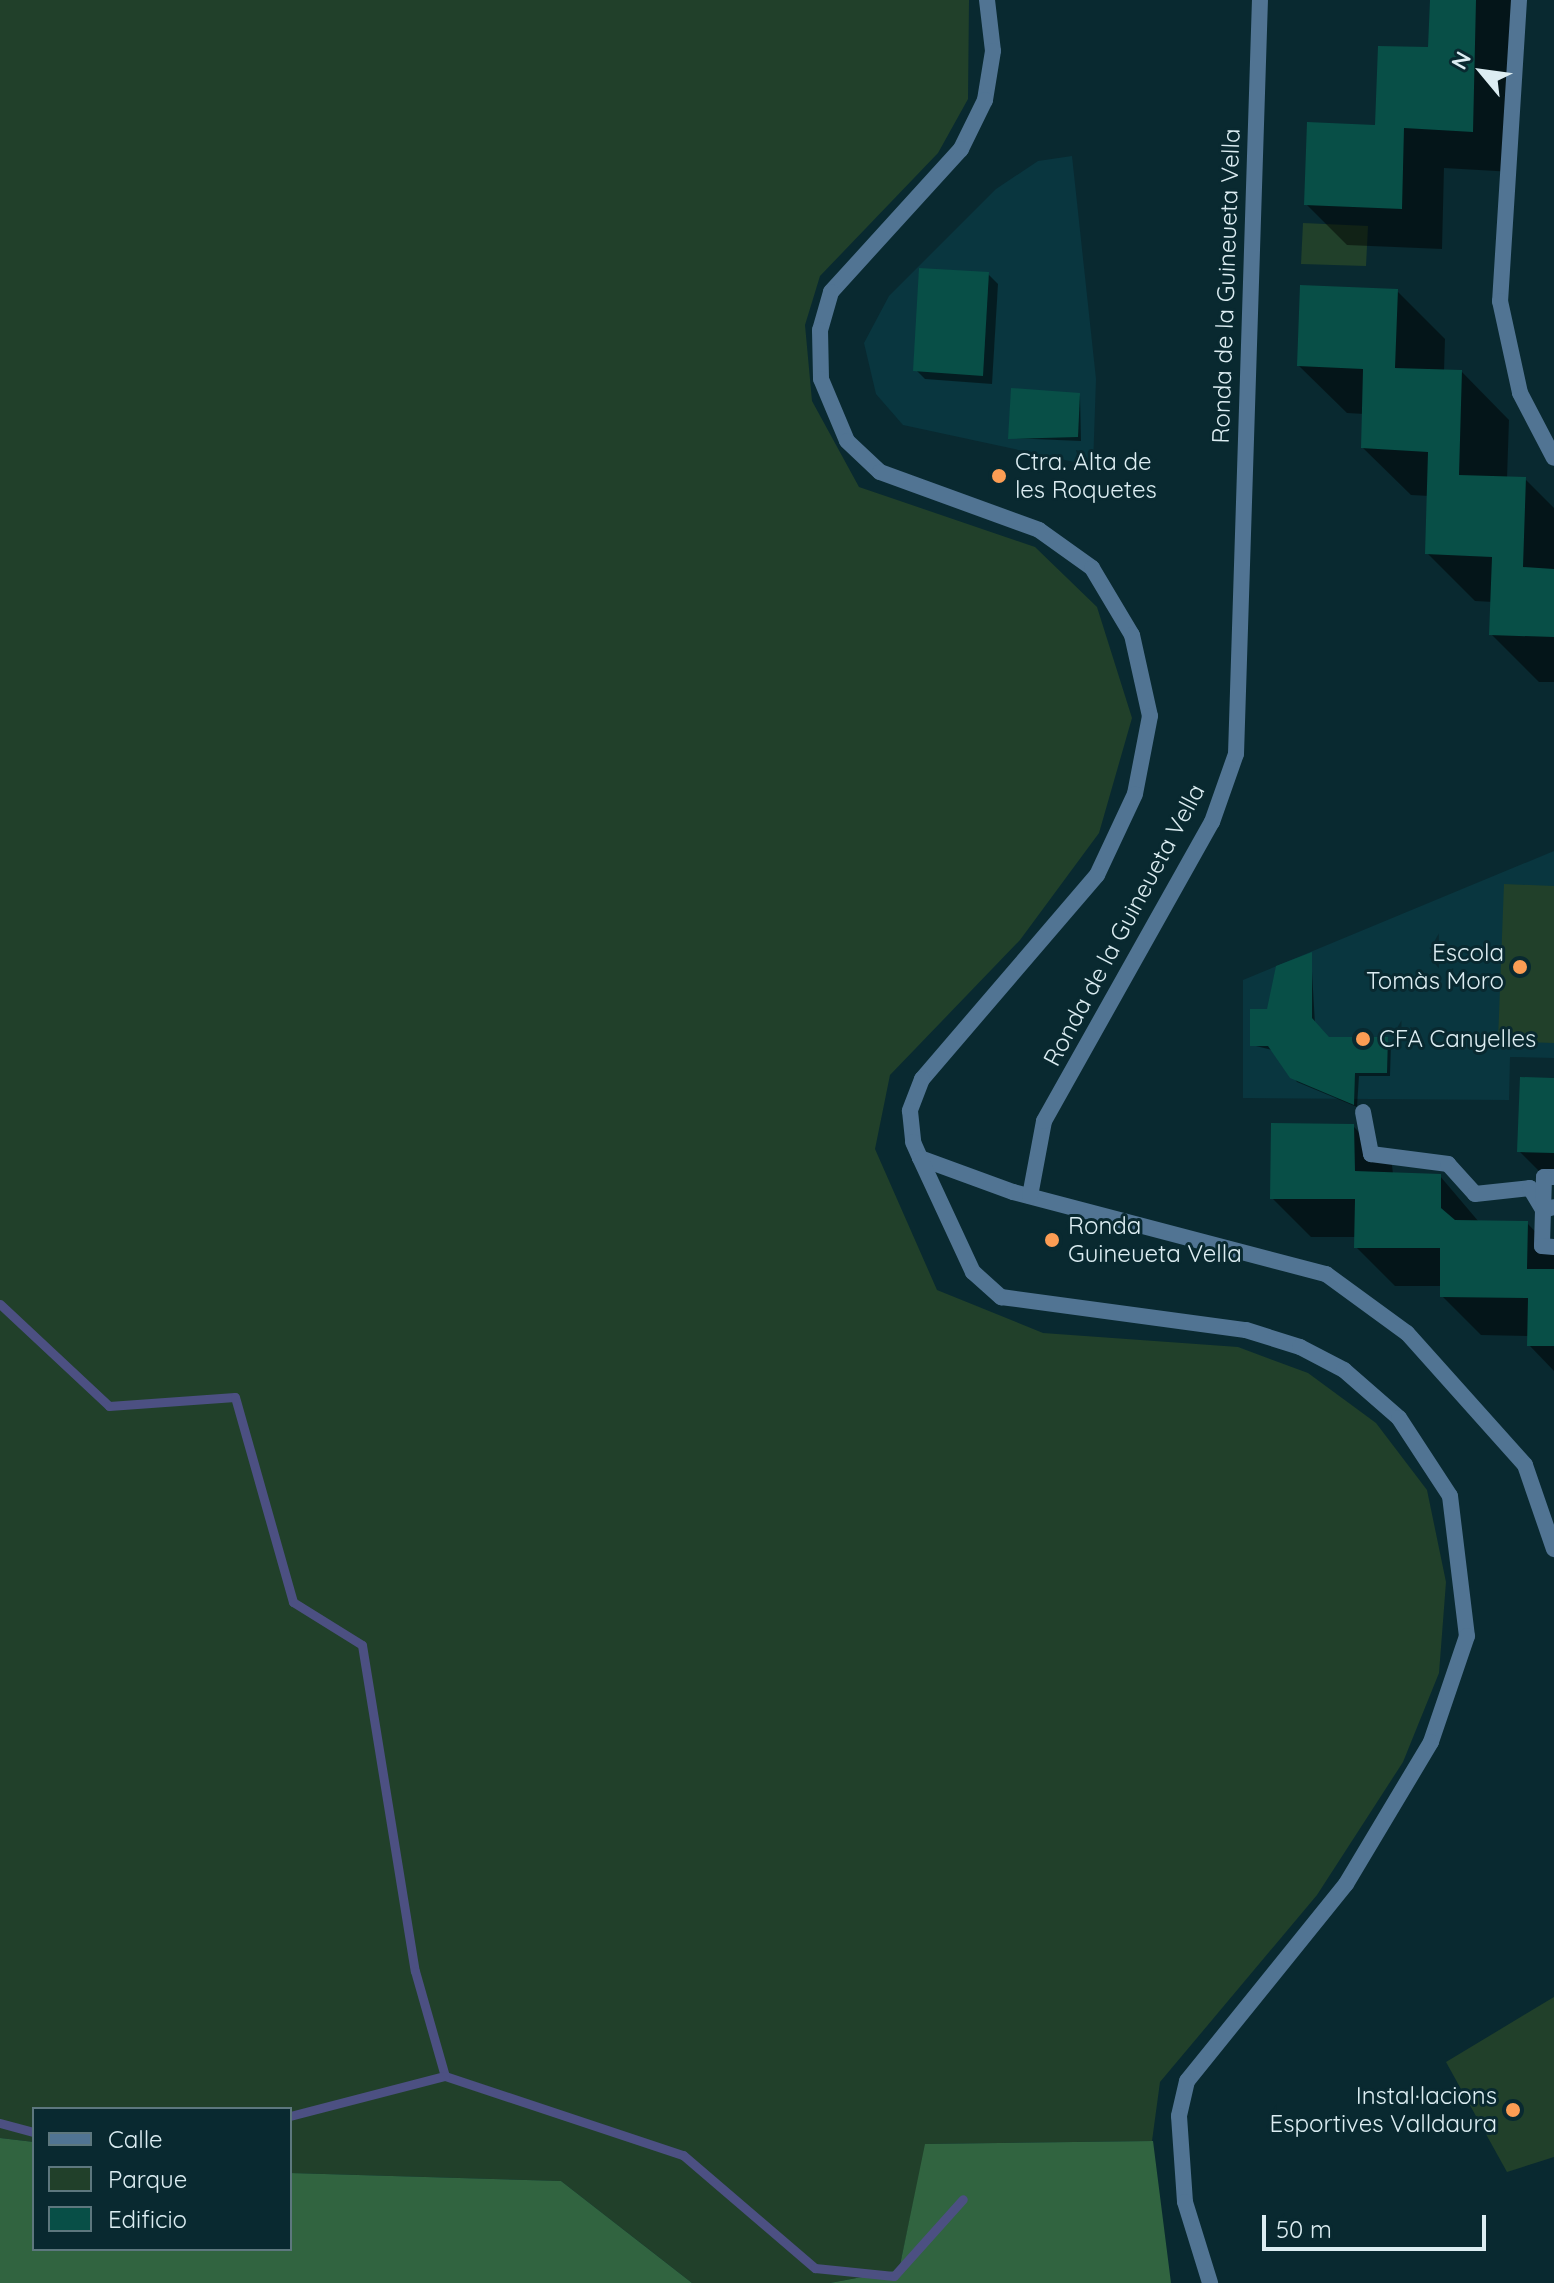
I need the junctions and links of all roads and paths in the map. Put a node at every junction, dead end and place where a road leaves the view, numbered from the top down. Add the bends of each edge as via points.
1 (987, 0) edge
2 (1260, 0) edge
3 (1519, 0) edge
4 (1554, 458) edge
5 (1363, 1112) dead end
6 (920, 1158) junction
7 (1554, 1177) edge
8 (1030, 1196) junction
9 (1548, 1208) edge
10 (1554, 1247) edge
11 (1554, 1549) edge
12 (1210, 2283) edge

1 - 6 street via 993,51 985,100 961,149 831,292 820,330 821,379 847,441 880,472 1039,530 1092,568 1132,635 1150,716 1135,794 1097,875 912,1098
2 - 8 street, Ronda de la Guineueta Vella via 1236,754 1212,822 1044,1121
3 - 4 street via 1500,301 1520,393
5 - 9 street via 1371,1154 1448,1164 1475,1194 1530,1188
6 - 8 street
6 - 12 street via 973,1272 1001,1297 1246,1330 1300,1347 1344,1370 1399,1418 1450,1496 1467,1636 1437,1728 1346,1884 1187,2081 1179,2116 1185,2202
7 - 9 street via 1544,1177
8 - 11 street via 1326,1274 1416,1342 1525,1465
9 - 10 street via 1542,1246

